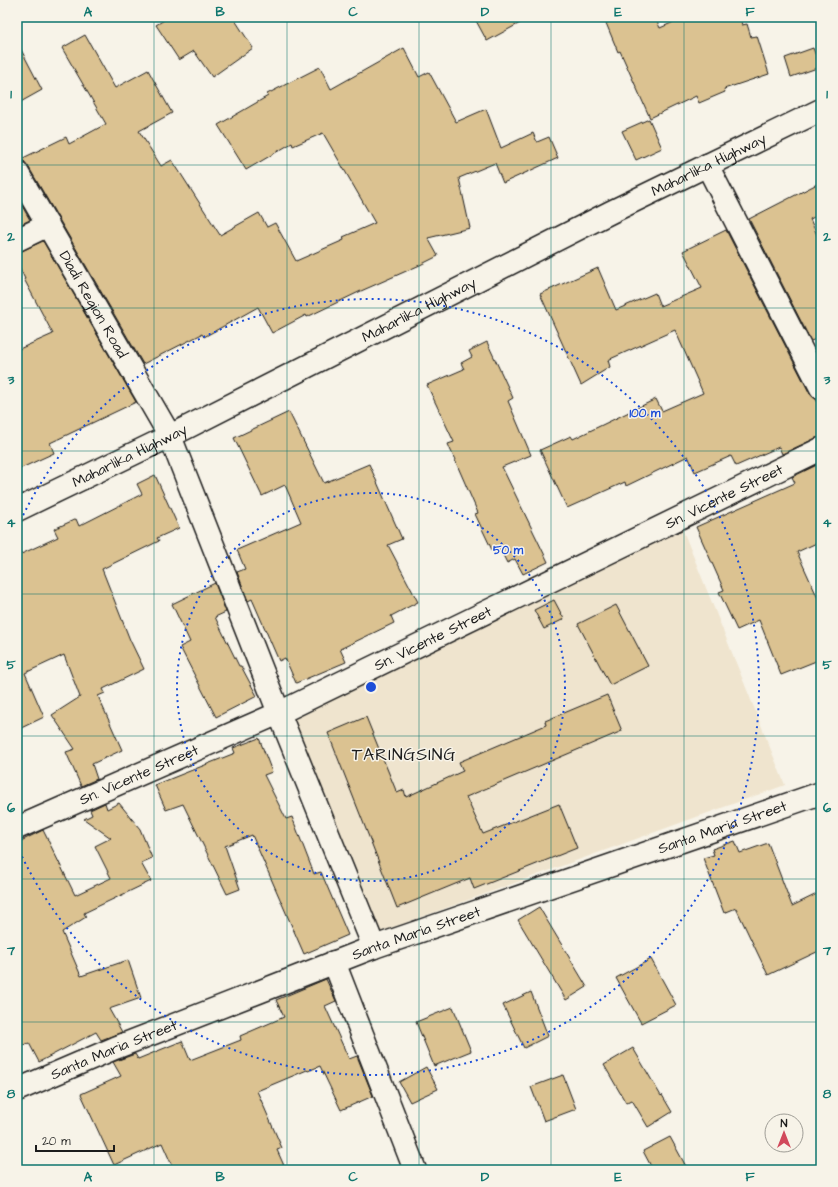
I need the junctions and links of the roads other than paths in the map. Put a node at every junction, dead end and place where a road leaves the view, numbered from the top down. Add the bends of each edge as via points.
1 (821, 110) edge
2 (707, 165) junction
3 (17, 172) edge
4 (48, 226) junction
5 (17, 240) edge
6 (821, 388) edge
7 (170, 436) junction
8 (821, 449) edge
9 (17, 510) edge
10 (279, 713) junction
11 (821, 793) edge
12 (17, 828) edge
13 (374, 947) junction
14 (334, 962) junction
15 (17, 1090) edge
16 (415, 1170) edge

1 - 2 main road, Maharlika Highway
2 - 6 main road
2 - 7 main road, Maharlika Highway
3 - 4 main road, Diadi Region Road
4 - 5 main road
4 - 7 main road, Diadi Region Road
7 - 9 main road, Maharlika Highway
7 - 10 main road, Diadi Region Road
8 - 10 main road, Sn. Vicente Street
10 - 12 main road, Sn. Vicente Street
10 - 13 main road, Diadi Region Road
11 - 13 main road, Santa Maria Street
13 - 14 main road, Santa Maria Street
14 - 15 main road, Santa Maria Street via 115,1048
14 - 16 main road

